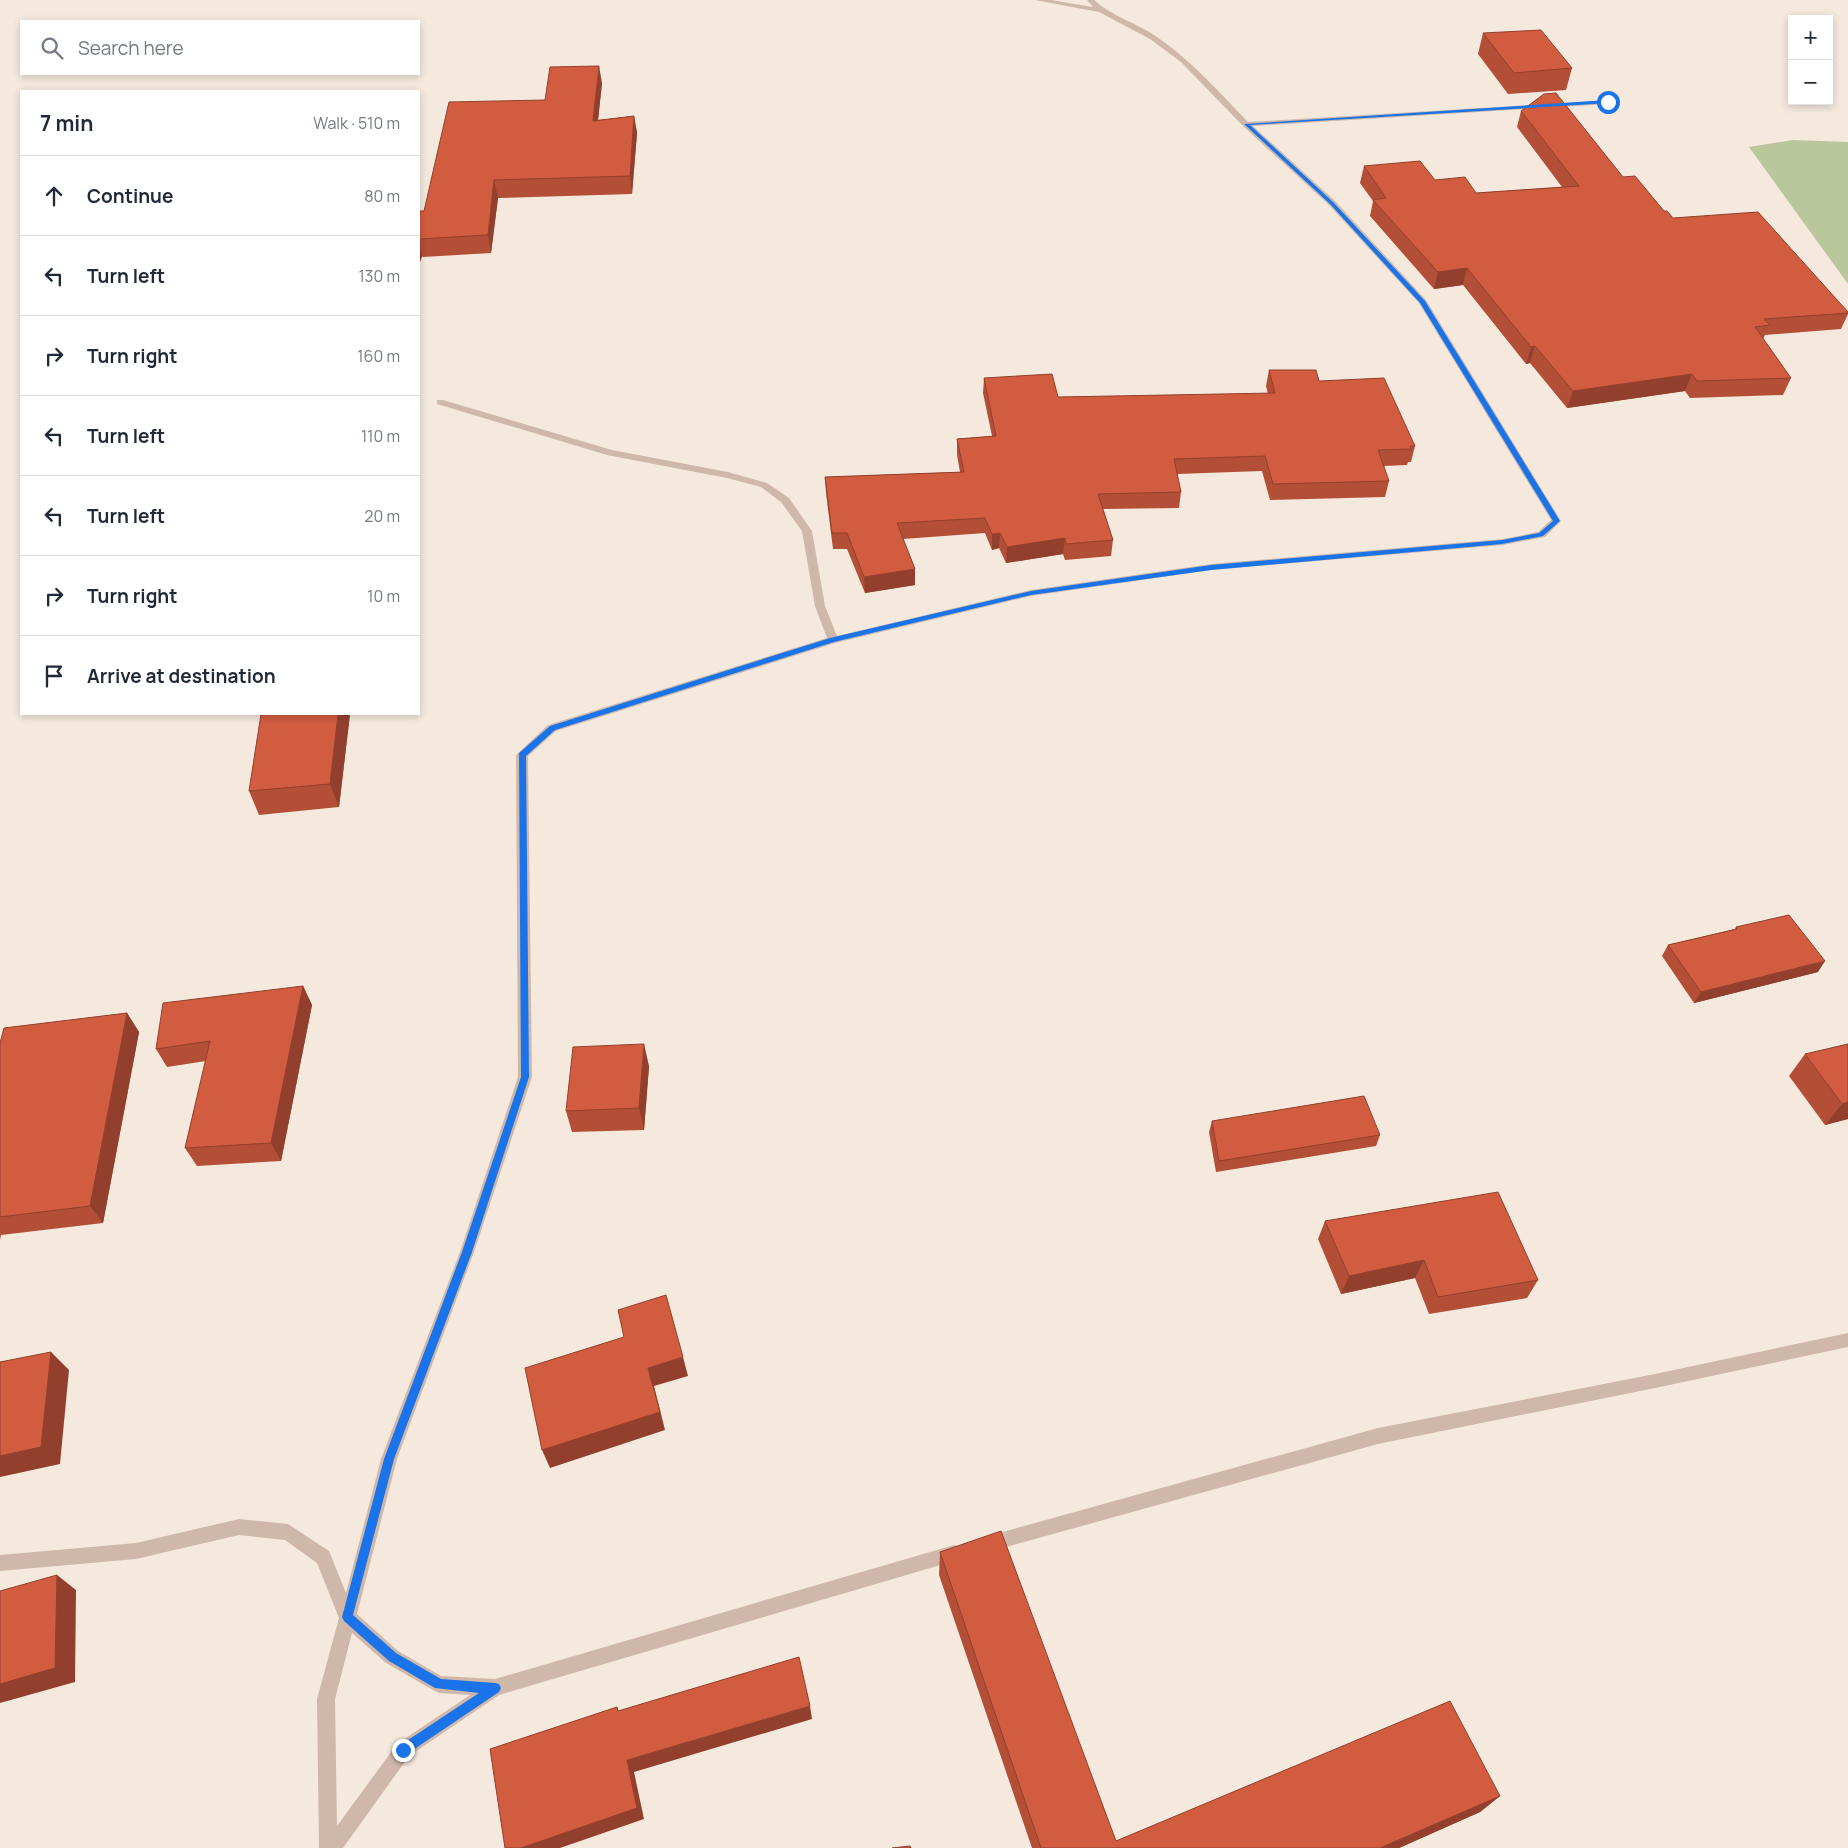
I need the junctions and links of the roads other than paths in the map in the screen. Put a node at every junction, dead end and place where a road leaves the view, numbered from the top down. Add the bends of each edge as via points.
1 (1038, 0) edge
2 (1090, 0) edge
3 (1101, 10) junction
4 (1608, 102) dead end
5 (1246, 124) junction
6 (440, 402) dead end
7 (833, 640) junction
8 (1848, 1340) edge
9 (0, 1563) edge
10 (347, 1617) junction
11 (495, 1688) junction
12 (328, 1848) edge
13 (332, 1848) edge

1 - 3 street
2 - 3 street
3 - 5 street via 1153,37 1184,60
4 - 5 street
5 - 7 street via 1332,203 1423,302 1556,521 1541,535 1502,542 1211,567 1031,593
6 - 7 street via 610,453 764,485 785,500 807,531 820,606
7 - 10 street via 552,728 522,755 525,1077 467,1252 389,1459
8 - 11 street via 1378,1436 990,1543
9 - 10 street via 136,1551 240,1527 288,1532 323,1557
10 - 11 street via 392,1657 439,1684
10 - 12 street via 326,1699
11 - 13 street via 403,1750

